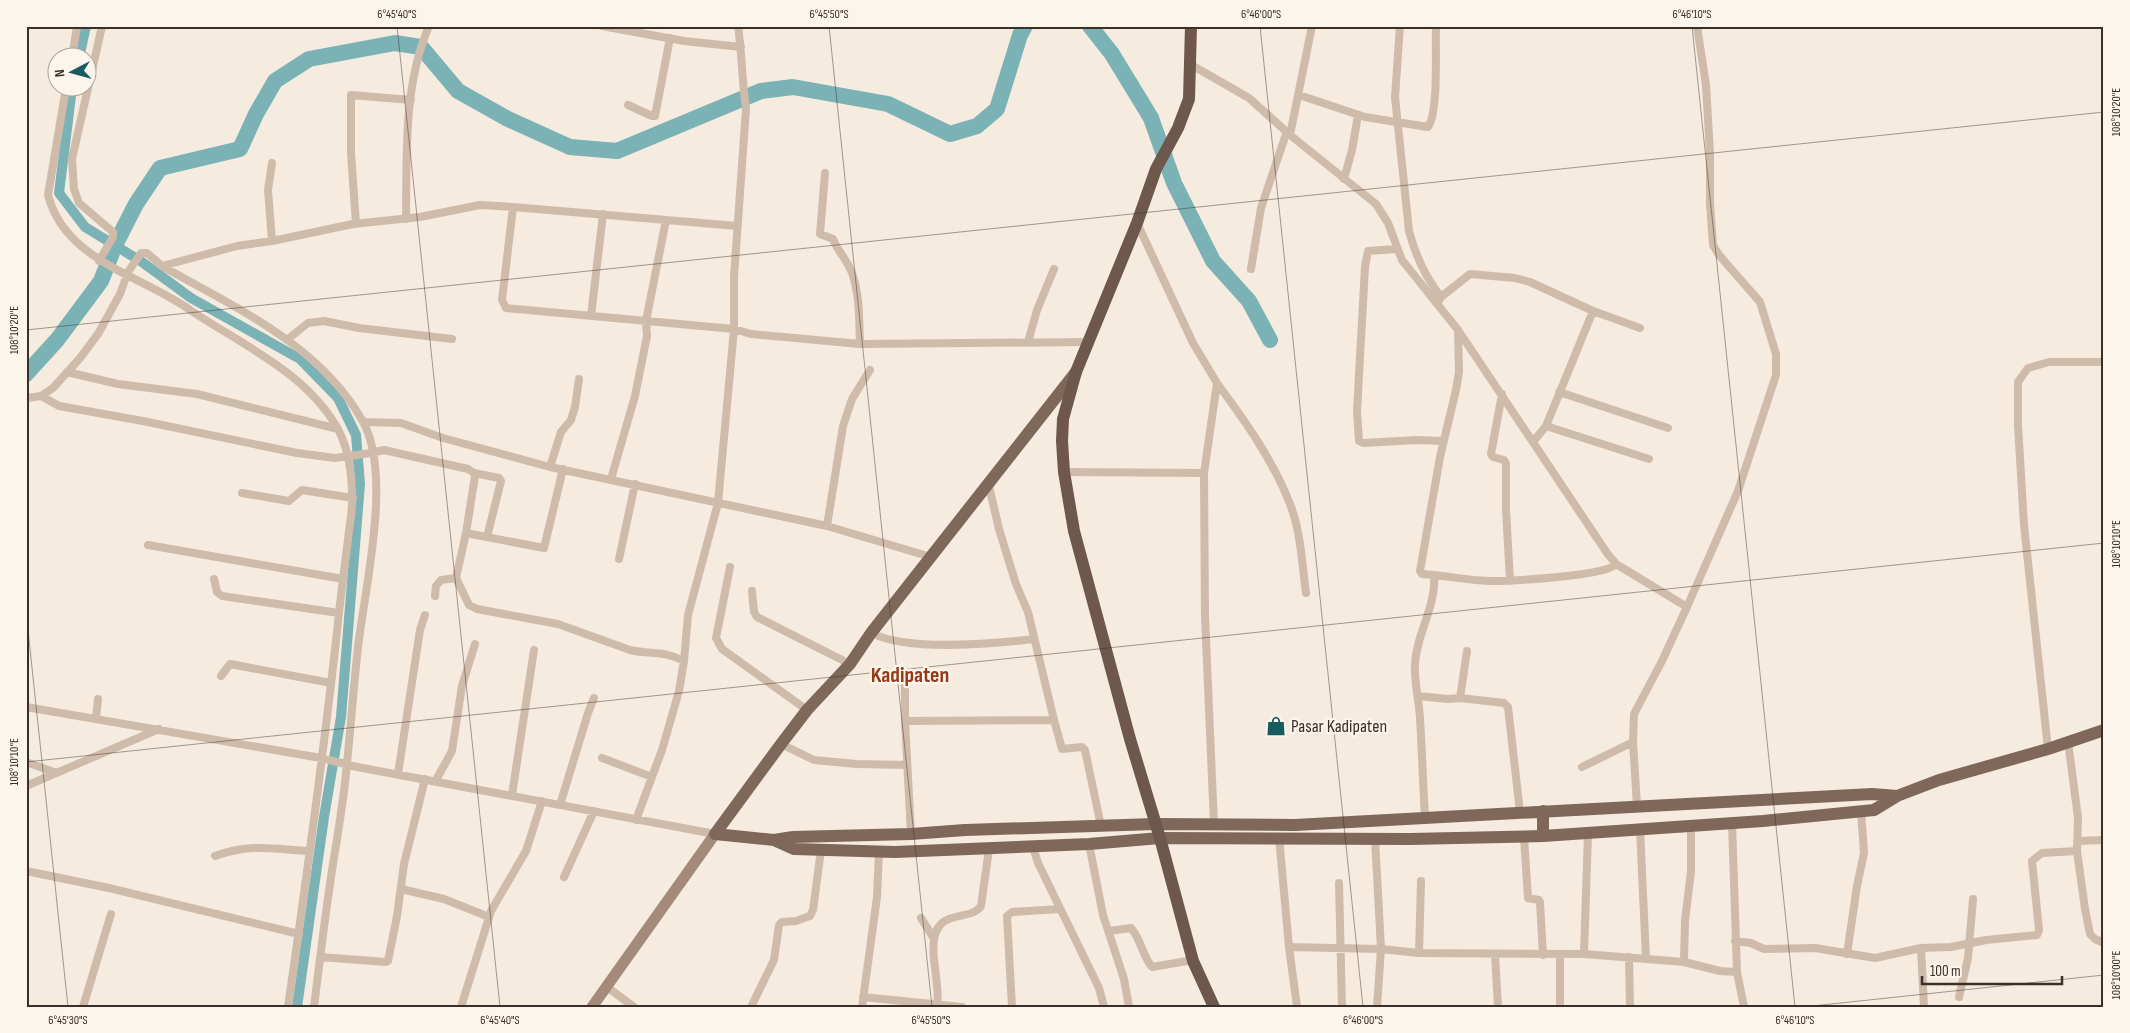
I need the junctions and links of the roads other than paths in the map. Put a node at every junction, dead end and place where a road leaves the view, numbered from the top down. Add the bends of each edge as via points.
1 (77, 26) edge
2 (102, 26) edge
3 (429, 26) edge
4 (604, 26) edge
5 (738, 26) edge
6 (1191, 26) edge
7 (1312, 26) edge
8 (1400, 26) edge
9 (1436, 26) edge
10 (1697, 26) edge
11 (670, 38) junction
12 (74, 48) edge
13 (741, 48) junction
14 (1188, 63) junction
15 (1298, 95) junction
16 (64, 98) edge
17 (411, 100) junction
18 (628, 105) dead end
19 (1358, 115) junction
20 (1396, 121) junction
21 (1288, 133) junction
22 (272, 163) dead end
23 (825, 173) dead end
24 (1344, 179) junction
25 (513, 207) junction
26 (603, 214) junction
27 (406, 219) junction
28 (666, 220) junction
29 (1137, 222) junction
30 (356, 224) junction
31 (737, 226) junction
32 (272, 241) junction
33 (1397, 250) junction
34 (1421, 261) junction
35 (101, 262) junction
36 (162, 266) junction
37 (1054, 269) dead end
38 (1251, 269) dead end
39 (125, 273) junction
40 (1414, 276) junction
41 (1439, 301) junction
42 (1593, 311) junction
43 (591, 316) junction
44 (646, 321) junction
45 (1640, 328) dead end
46 (734, 329) junction
47 (1458, 330) junction
48 (288, 339) junction
49 (452, 339) dead end
50 (1028, 342) junction
51 (1089, 342) junction
52 (860, 344) junction
53 (2104, 362) edge
54 (870, 370) dead end
55 (67, 372) junction
56 (1076, 372) junction
57 (579, 379) dead end
58 (1217, 383) junction
59 (1559, 392) junction
60 (1502, 394) junction
61 (41, 396) junction
62 (27, 398) edge
63 (364, 422) junction
64 (1546, 426) junction
65 (1668, 428) dead end
66 (338, 430) junction
67 (1443, 441) junction
68 (1533, 442) junction
69 (373, 453) junction
70 (350, 457) junction
71 (1649, 459) dead end
72 (550, 467) junction
73 (563, 469) junction
74 (1064, 472) junction
75 (474, 473) junction
76 (1204, 473) junction
77 (611, 479) junction
78 (988, 482) junction
79 (635, 484) junction
80 (242, 493) dead end
81 (352, 498) junction
82 (718, 503) junction
83 (828, 526) junction
84 (466, 533) junction
85 (487, 537) junction
86 (148, 545) dead end
87 (931, 557) junction
88 (619, 558) dead end
89 (1616, 564) junction
90 (730, 567) dead end
91 (1434, 575) junction
92 (456, 578) junction
93 (214, 579) dead end
94 (343, 579) junction
95 (1510, 581) junction
96 (752, 591) dead end
97 (1306, 594) dead end
98 (435, 596) dead end
99 (1687, 606) junction
100 (339, 613) junction
101 (425, 615) dead end
102 (871, 633) junction
103 (1034, 639) junction
104 (475, 644) dead end
105 (534, 650) dead end
106 (1467, 651) dead end
107 (684, 661) junction
108 (850, 664) junction
109 (221, 676) dead end
110 (332, 682) junction
111 (905, 682) dead end
112 (1418, 696) junction
113 (594, 698) dead end
114 (1460, 698) junction
115 (98, 699) dead end
116 (26, 707) edge
117 (808, 710) junction
118 (96, 718) junction
119 (1054, 720) junction
120 (904, 721) junction
121 (159, 729) junction
122 (2104, 730) edge
123 (2068, 741) junction
124 (1632, 742) junction
125 (781, 744) junction
126 (2048, 749) junction
127 (602, 758) dead end
128 (324, 759) junction
129 (26, 762) edge
130 (345, 764) junction
131 (908, 765) junction
132 (1582, 767) dead end
133 (57, 773) junction
134 (398, 774) junction
135 (652, 777) junction
136 (425, 779) junction
137 (436, 780) junction
138 (26, 786) edge
139 (512, 795) junction
140 (1897, 796) junction
141 (542, 801) junction
142 (1762, 801) junction
143 (560, 805) junction
144 (1638, 806) junction
145 (1622, 807) junction
146 (1543, 811) junction
147 (1861, 811) junction
148 (594, 812) junction
149 (1520, 812) junction
150 (1425, 818) junction
151 (636, 820) junction
152 (1763, 822) junction
153 (1732, 823) junction
154 (1155, 824) junction
155 (1214, 825) junction
156 (1101, 826) junction
157 (1691, 826) junction
158 (1640, 829) junction
159 (1624, 830) junction
160 (1588, 833) junction
161 (715, 834) junction
162 (911, 834) junction
163 (1543, 836) junction
164 (1279, 837) junction
165 (1524, 837) junction
166 (1160, 838) junction
167 (1375, 838) junction
168 (774, 840) junction
169 (2104, 840) edge
170 (2077, 842) junction
171 (1089, 844) junction
172 (1033, 847) junction
173 (989, 849) junction
174 (821, 850) junction
175 (309, 851) junction
176 (2077, 851) junction
177 (879, 852) junction
178 (215, 856) dead end
179 (26, 871) edge
180 (564, 877) dead end
181 (1421, 881) dead end
182 (1339, 883) dead end
183 (400, 888) junction
184 (1973, 900) dead end
185 (1060, 909) junction
186 (111, 914) dead end
187 (489, 918) junction
188 (921, 918) dead end
189 (1108, 931) junction
190 (299, 934) junction
191 (934, 937) junction
192 (1735, 941) junction
193 (2104, 943) edge
194 (1969, 944) junction
195 (1289, 947) junction
196 (1339, 948) junction
197 (1921, 948) junction
198 (1381, 949) junction
199 (1419, 953) junction
200 (1584, 954) junction
201 (1847, 954) junction
202 (1495, 955) junction
203 (1543, 955) junction
204 (1560, 955) junction
205 (320, 956) junction
206 (1629, 957) junction
207 (1646, 958) junction
208 (1193, 960) junction
209 (1684, 962) junction
210 (1737, 972) junction
211 (607, 987) junction
212 (863, 997) junction
213 (1959, 997) dead end
214 (938, 1005) edge
215 (82, 1007) edge
216 (288, 1007) edge
217 (314, 1007) edge
218 (461, 1007) edge
219 (592, 1007) edge
220 (634, 1007) edge
221 (751, 1007) edge
222 (862, 1007) edge
223 (962, 1007) edge
224 (1012, 1007) edge
225 (1104, 1007) edge
226 (1129, 1007) edge
227 (1214, 1007) edge
228 (1297, 1007) edge
229 (1342, 1007) edge
230 (1377, 1007) edge
231 (1498, 1007) edge
232 (1560, 1007) edge
233 (1630, 1007) edge
234 (1744, 1007) edge
235 (1924, 1007) edge

1 - 12 street
2 - 35 street via 72,158 74,189 79,204 114,232
3 - 17 street
4 - 11 street
5 - 13 street
6 - 14 highway
7 - 15 street
8 - 20 street
9 - 20 street via 1430,124 1427,127
10 - 99 street via 1706,85 1713,244 1760,302 1770,327 1777,363 1776,375 1738,491
11 - 13 street
11 - 18 street via 655,116
13 - 31 street via 746,109
14 - 21 street via 1249,98
14 - 29 highway via 1189,100 1156,169
15 - 19 street
15 - 21 street
16 - 35 street via 48,195 52,211 68,235
17 - 27 street
17 - 30 street via 351,95
19 - 20 street
19 - 24 street
20 - 34 street via 1409,231
21 - 24 street
21 - 38 street via 1261,208
22 - 32 street via 268,190
23 - 52 street via 820,234 833,239 852,273
24 - 33 street via 1376,204 1388,223
25 - 26 street
25 - 27 street via 480,205
25 - 43 street via 502,300 506,308
26 - 28 street
26 - 43 street
27 - 30 street
28 - 31 street
28 - 44 street
29 - 51 highway
29 - 58 street via 1193,343
30 - 32 street
31 - 46 street
32 - 36 street via 237,246
33 - 40 street
33 - 67 street via 1368,251 1357,411 1359,441
34 - 40 street
34 - 41 street
35 - 39 street
36 - 39 street via 147,253 138,255
36 - 48 street
37 - 50 street
39 - 55 street via 120,294 98,334
39 - 66 street via 178,301 288,372 322,406
40 - 41 street
41 - 42 street via 1467,275 1480,274 1530,282
41 - 47 street
42 - 45 street
42 - 59 street
43 - 44 street
44 - 46 street
44 - 77 street via 647,336 636,396
46 - 52 street via 751,334
46 - 82 street
47 - 60 street
47 - 67 street via 1459,372
48 - 49 street via 308,323 324,321
48 - 63 street via 334,381
50 - 51 street
50 - 52 street
51 - 56 highway
53 - 126 street via 2049,362 2028,368 2018,382 2024,525
54 - 83 street via 852,399 843,426
55 - 61 street
55 - 66 street via 118,384 197,394
56 - 74 highway via 1063,419
56 - 78 main road
57 - 72 street via 575,407 561,432
58 - 76 street
58 - 97 street via 1270,461 1291,504
59 - 64 street
59 - 65 street
60 - 68 street
60 - 95 street via 1491,454 1506,464
61 - 62 street
61 - 70 street via 59,406 93,413 297,453
63 - 69 street
63 - 72 street via 401,423
64 - 68 street
64 - 71 street
66 - 70 street
67 - 91 street via 1420,571
68 - 89 street
69 - 70 street
69 - 75 street via 384,450 419,456
69 - 130 street via 377,481 374,521
70 - 81 street
72 - 73 street
73 - 77 street
73 - 85 street via 544,548
74 - 76 street
74 - 154 highway via 1074,531
75 - 84 street
75 - 85 street via 501,480
76 - 155 street via 1205,616
77 - 79 street
78 - 87 main road
78 - 103 street via 999,529
79 - 82 street
79 - 88 street
80 - 81 street via 289,501 302,490
81 - 94 street
82 - 83 street
82 - 107 street via 688,615
83 - 87 street
84 - 85 street
84 - 92 street
86 - 94 street
87 - 102 main road
89 - 95 street via 1610,569 1584,575
89 - 99 street
90 - 117 street via 716,638 722,649
91 - 95 street
91 - 112 street via 1434,590 1415,666
92 - 98 street via 441,580 436,586
92 - 107 street via 469,605 477,609 558,624 630,650 662,652
93 - 100 street via 217,592 222,596
94 - 100 street
96 - 108 street via 757,617
99 - 124 street via 1636,707
100 - 110 street
101 - 134 street
102 - 103 street via 880,638 951,644
102 - 108 main road
103 - 119 street
104 - 137 street via 462,686 452,751
105 - 139 street
106 - 114 street
107 - 135 street via 679,691
108 - 117 main road
109 - 110 street via 230,664
110 - 128 street
111 - 120 street
112 - 114 street via 1448,700
112 - 150 street
113 - 143 street
114 - 149 street via 1504,703 1508,707
115 - 118 street
116 - 118 street
117 - 125 main road
118 - 121 street
119 - 120 street
119 - 156 street via 1062,749 1082,746 1085,750
120 - 131 street
121 - 128 street
121 - 133 street
122 - 123 main road
123 - 126 main road
123 - 170 street via 2078,818
124 - 132 street
124 - 144 street
125 - 131 street via 814,760
125 - 161 main road
126 - 140 main road via 1939,780
127 - 135 street
128 - 130 street
128 - 175 street
129 - 133 street
130 - 134 street
130 - 205 street
131 - 162 street
133 - 138 street
134 - 136 street
135 - 151 street
136 - 137 street
136 - 183 street
137 - 139 street
139 - 141 street
140 - 142 main road via 1872,794
140 - 147 main road via 1874,810
141 - 143 street
141 - 187 street via 526,851
142 - 144 main road
142 - 152 main road
143 - 148 street
144 - 145 main road
145 - 146 main road
145 - 159 main road
146 - 149 main road
146 - 163 main road
147 - 152 main road
147 - 201 street via 1864,852
148 - 151 street
148 - 180 street
149 - 150 main road
150 - 155 main road via 1295,825
151 - 161 street
152 - 153 main road
153 - 157 main road
153 - 192 street
154 - 155 main road
154 - 156 main road
154 - 166 highway
156 - 162 main road
157 - 158 main road
157 - 209 street
158 - 159 main road
158 - 207 street
159 - 160 main road
160 - 163 main road
160 - 200 street
161 - 168 main road
161 - 211 main road
162 - 168 main road
163 - 165 main road
164 - 166 main road
164 - 167 main road
164 - 195 street
165 - 167 main road
165 - 203 street via 1528,898 1540,902
166 - 171 main road
166 - 208 highway
167 - 198 street
168 - 174 main road via 794,849
169 - 170 street
170 - 176 street
171 - 172 main road
171 - 189 street
172 - 173 main road
172 - 185 street
173 - 177 main road
173 - 191 street via 981,906 974,912 946,919
174 - 177 main road
174 - 221 street via 813,910 810,916 782,922 779,926 774,960
175 - 178 street via 256,846
175 - 190 street
176 - 193 street via 2090,934
176 - 194 street via 2042,853 2032,861 2037,935
177 - 212 street via 877,897
179 - 190 street
181 - 199 street
182 - 196 street
183 - 187 street via 444,899
183 - 205 street via 388,961
184 - 194 street
185 - 224 street via 1012,912 1007,916
185 - 225 street via 1099,988
186 - 215 street
187 - 218 street
188 - 191 street
189 - 208 street via 1131,928 1152,967
189 - 226 street via 1126,986
190 - 216 street
191 - 214 street
192 - 201 street via 1764,949 1808,948
192 - 210 street
194 - 197 street
194 - 213 street
195 - 196 street
195 - 228 street
196 - 198 street
196 - 229 street
197 - 201 street via 1875,958
197 - 235 street
198 - 199 street
198 - 230 street
199 - 202 street
200 - 204 street
200 - 206 street
202 - 203 street
202 - 231 street
203 - 204 street
204 - 232 street
205 - 217 street
206 - 207 street
206 - 233 street
207 - 209 street
208 - 227 highway
209 - 210 street
210 - 234 street
211 - 219 main road
211 - 220 street
212 - 214 street
212 - 222 street
214 - 223 street

